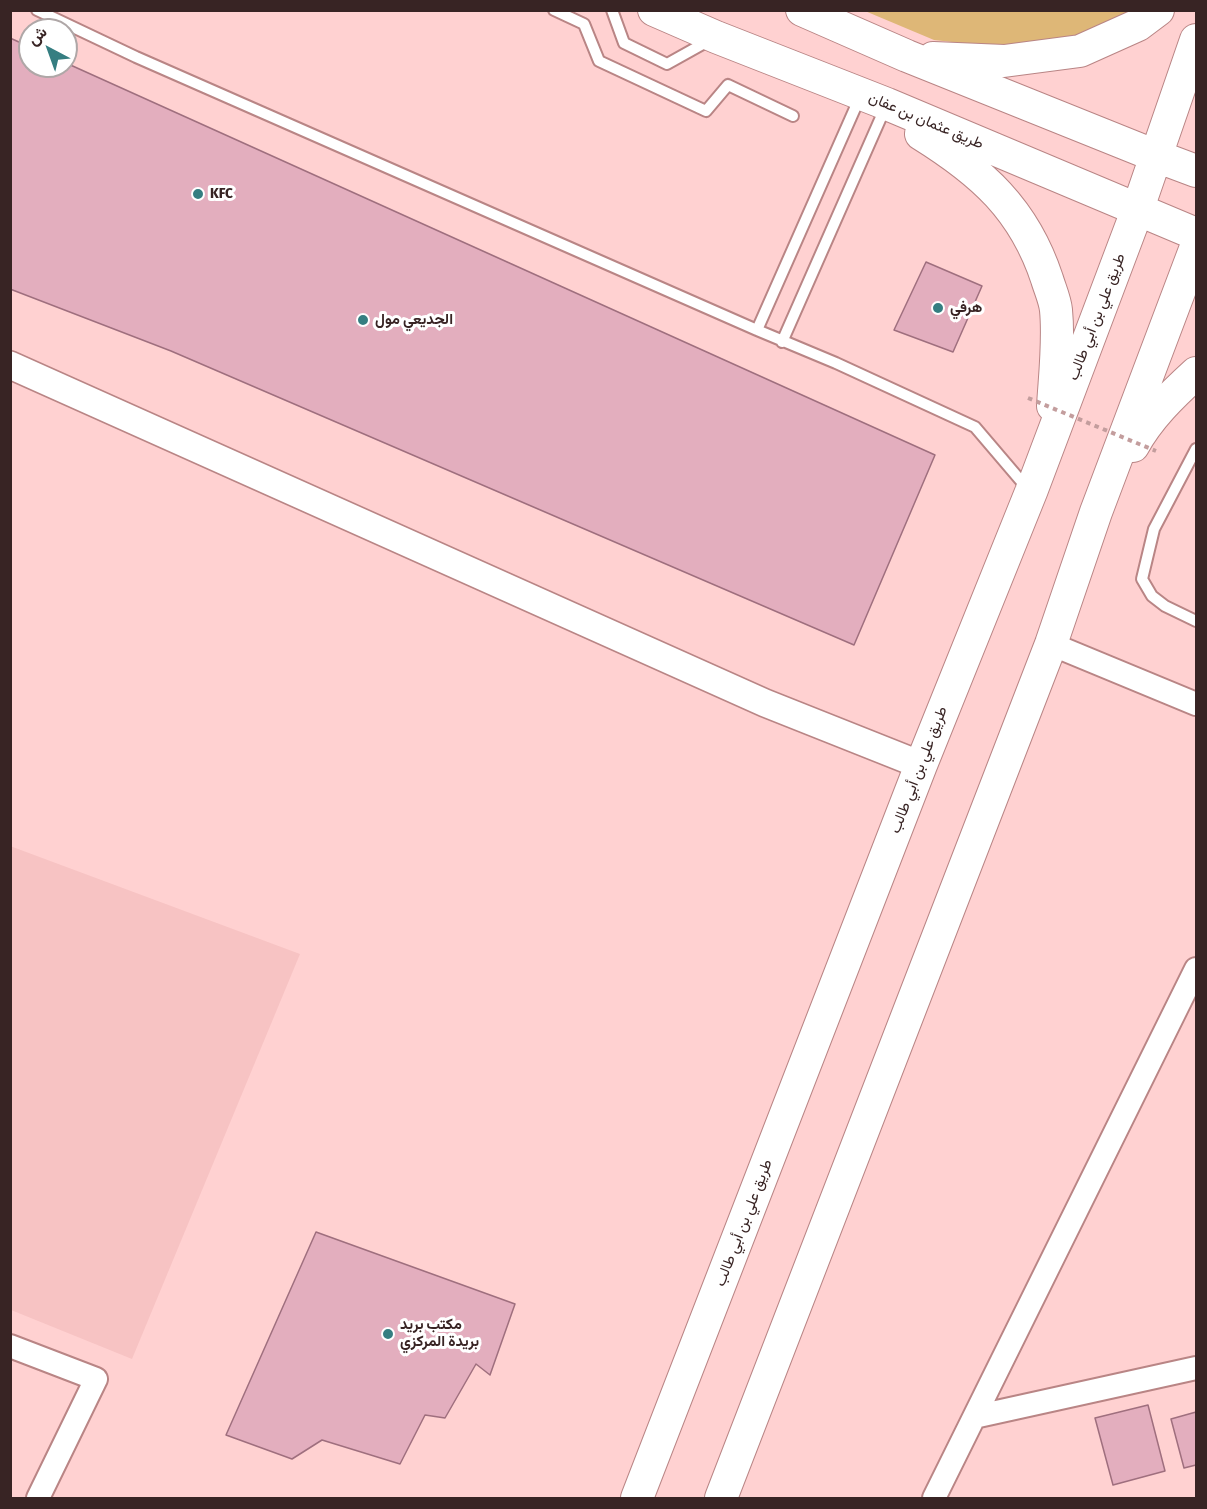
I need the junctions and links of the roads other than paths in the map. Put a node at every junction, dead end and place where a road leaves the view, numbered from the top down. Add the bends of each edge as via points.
1 (36, 10) edge
2 (554, 10) edge
3 (612, 10) edge
4 (654, 10) edge
5 (802, 10) edge
6 (1158, 10) edge
7 (716, 37) junction
8 (1197, 40) edge
9 (907, 56) junction
10 (874, 99) junction
11 (793, 116) dead end
12 (941, 143) junction
13 (1156, 156) junction
14 (1197, 171) edge
15 (1137, 211) junction
16 (1197, 234) edge
17 (1197, 247) edge
18 (757, 330) junction
19 (782, 342) junction
20 (10, 365) edge
21 (1197, 373) edge
22 (1051, 438) junction
23 (1197, 449) edge
24 (1031, 492) junction
25 (1096, 512) junction
26 (1197, 621) edge
27 (1051, 644) junction
28 (1197, 704) edge
29 (921, 765) junction
30 (1197, 969) edge
31 (10, 1346) edge
32 (1197, 1368) edge
33 (974, 1418) junction
34 (44, 1496) edge
35 (637, 1498) edge
36 (722, 1498) edge
37 (934, 1498) edge

1 - 18 lane
2 - 11 lane via 584,24 599,61 706,111 728,85
3 - 7 lane via 624,43 667,64
4 - 7 main road, طريق عثمان بن عفان
5 - 9 main road
6 - 9 main road via 1138,25 1080,51 1004,61
7 - 10 main road, طريق عثمان بن عفان
8 - 13 main road, طريق علي بن أبي طالب
9 - 13 main road
10 - 12 main road, طريق عثمان بن عفان
10 - 18 lane
10 - 19 lane
12 - 15 main road, طريق عثمان بن عفان
12 - 22 main road via 993,187 1024,227 1041,263 1056,308
13 - 14 main road
13 - 15 main road, طريق علي بن أبي طالب
15 - 16 main road, طريق عثمان بن عفان
15 - 22 main road, طريق علي بن أبي طالب
17 - 25 main road
18 - 19 lane
19 - 24 lane via 975,427
20 - 29 street via 754,698
21 - 25 main road via 1143,427
22 - 24 main road, طريق علي بن أبي طالب
23 - 26 lane via 1154,529 1142,579 1152,596 1165,606
24 - 29 main road, طريق علي بن أبي طالب
25 - 27 main road
27 - 28 street
27 - 36 main road
29 - 35 main road, طريق علي بن أبي طالب
30 - 33 street
31 - 34 street via 96,1379
32 - 33 street
33 - 37 street

